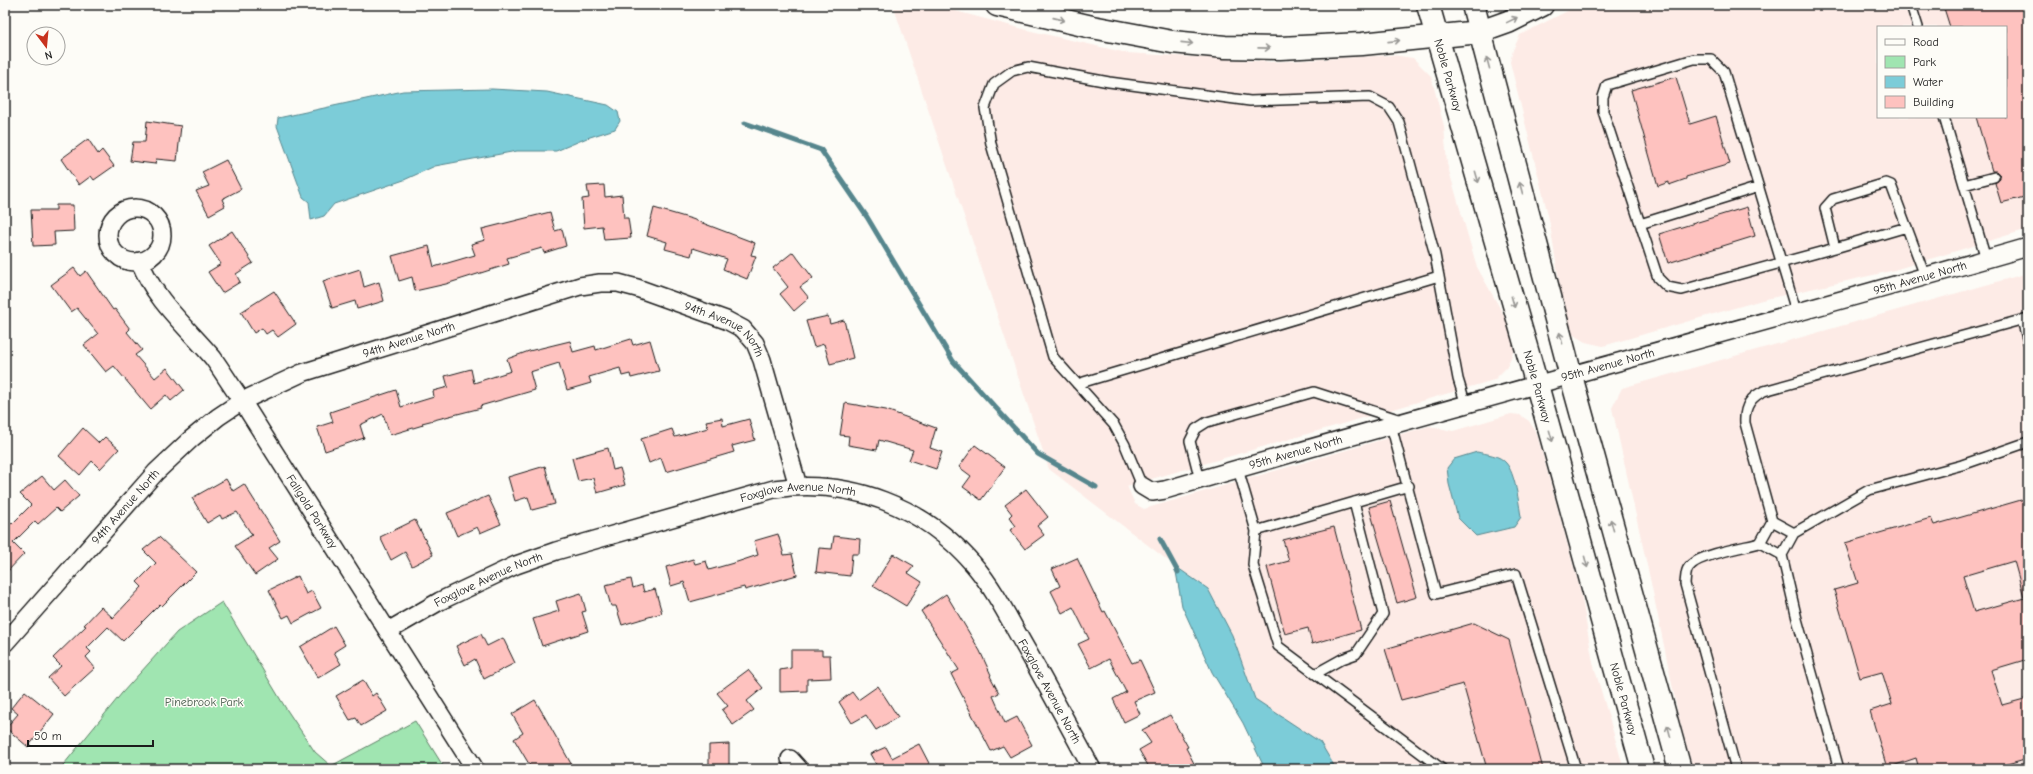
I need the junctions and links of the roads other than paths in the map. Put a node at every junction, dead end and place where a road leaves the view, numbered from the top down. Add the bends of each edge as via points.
1 (997, 5) edge
2 (1428, 5) edge
3 (1473, 5) edge
4 (1542, 5) edge
5 (1911, 5) edge
6 (1918, 26) edge
7 (1480, 32) junction
8 (1437, 37) junction
9 (1944, 118) edge
10 (1994, 177) dead end
11 (1964, 185) junction
12 (1759, 187) junction
13 (1640, 224) junction
14 (1907, 227) junction
15 (2028, 247) edge
16 (1834, 248) junction
17 (1986, 259) junction
18 (140, 261) dead end
19 (1782, 262) junction
20 (1439, 276) junction
21 (1924, 276) junction
22 (1796, 312) junction
23 (2025, 319) edge
24 (2028, 342) edge
25 (1571, 376) junction
26 (1077, 384) junction
27 (1537, 385) junction
28 (242, 401) junction
29 (1466, 405) junction
30 (1398, 423) junction
31 (2028, 442) edge
32 (1238, 469) junction
33 (1200, 480) junction
34 (798, 486) junction
35 (1142, 486) joint
36 (1409, 486) junction
37 (1354, 502) junction
38 (1772, 520) junction
39 (1256, 531) junction
40 (1794, 533) junction
41 (1760, 543) junction
42 (1782, 555) junction
43 (388, 631) junction
44 (5, 643) edge
45 (1315, 674) junction
46 (475, 769) edge
47 (1092, 769) edge
48 (1442, 769) edge
49 (1576, 769) edge
50 (1644, 769) edge
51 (1680, 769) edge
52 (1736, 769) edge
53 (1839, 769) edge

1 -> 8 main road via 1144,37 1225,47 1307,48
2 - 8 main road, Noble Parkway
3 - 7 main road
7 -> 4 main road via 1508,22
5 - 6 lane
7 - 8 main road
25 -> 7 main road
8 -> 27 main road, Noble Parkway
9 - 11 lane
10 - 11 lane
11 - 17 lane
12 - 13 lane
12 - 13 lane via 1724,72 1711,60 1694,59 1607,85 1603,97 1603,111
12 - 19 lane
13 - 19 lane via 1658,278 1667,287 1682,290
14 - 16 lane
14 - 16 lane via 1891,185 1886,183 1833,199 1825,208
14 - 21 lane
15 - 17 street, 95th Avenue North
16 - 19 lane
17 - 21 street, 95th Avenue North
18 - 28 street, Fallgold Parkway via 160,296 213,359
19 - 22 lane
20 - 26 lane
20 - 26 lane via 1399,122 1389,107 1370,97 1250,101 1109,82 1028,67 1012,71 994,84 985,108 991,144 1053,357
20 - 29 lane via 1458,379
21 - 22 street, 95th Avenue North
22 - 25 street, 95th Avenue North
23 - 24 lane
23 - 38 lane via 1764,391 1753,397 1746,409 1745,423
25 - 27 street, 95th Avenue North
51 -> 25 main road
26 - 35 lane via 1114,425
27 - 29 street, 95th Avenue North
27 -> 50 main road, Noble Parkway
28 - 34 street, 94th Avenue North via 302,372 333,362 580,286 618,283 726,320 743,329 755,344 762,360
28 - 43 street, Fallgold Parkway
28 - 44 street, 94th Avenue North via 191,438 156,472
29 - 30 street, 95th Avenue North
30 - 32 street, 95th Avenue North
30 - 33 lane via 1314,392 1208,422 1196,429 1190,441
30 - 36 lane
31 - 40 lane via 1939,472 1869,490
32 - 33 street, 95th Avenue North
32 - 39 lane
33 - 35 street, 95th Avenue North via 1152,492
34 - 43 street, Foxglove Avenue North via 748,495 556,551 473,584
34 - 47 street, Foxglove Avenue North via 845,490 896,505 931,525 960,550 992,588
36 - 37 lane
36 - 49 lane via 1436,594 1516,574
37 - 39 lane
37 - 45 lane via 1383,614 1356,654
38 - 40 lane
38 - 41 lane
39 - 45 lane via 1253,565 1278,646
40 - 42 lane
41 - 42 lane
41 - 52 lane via 1703,558 1692,563 1686,571 1685,584
42 - 53 lane
43 - 46 street, Fallgold Parkway
45 - 48 lane

